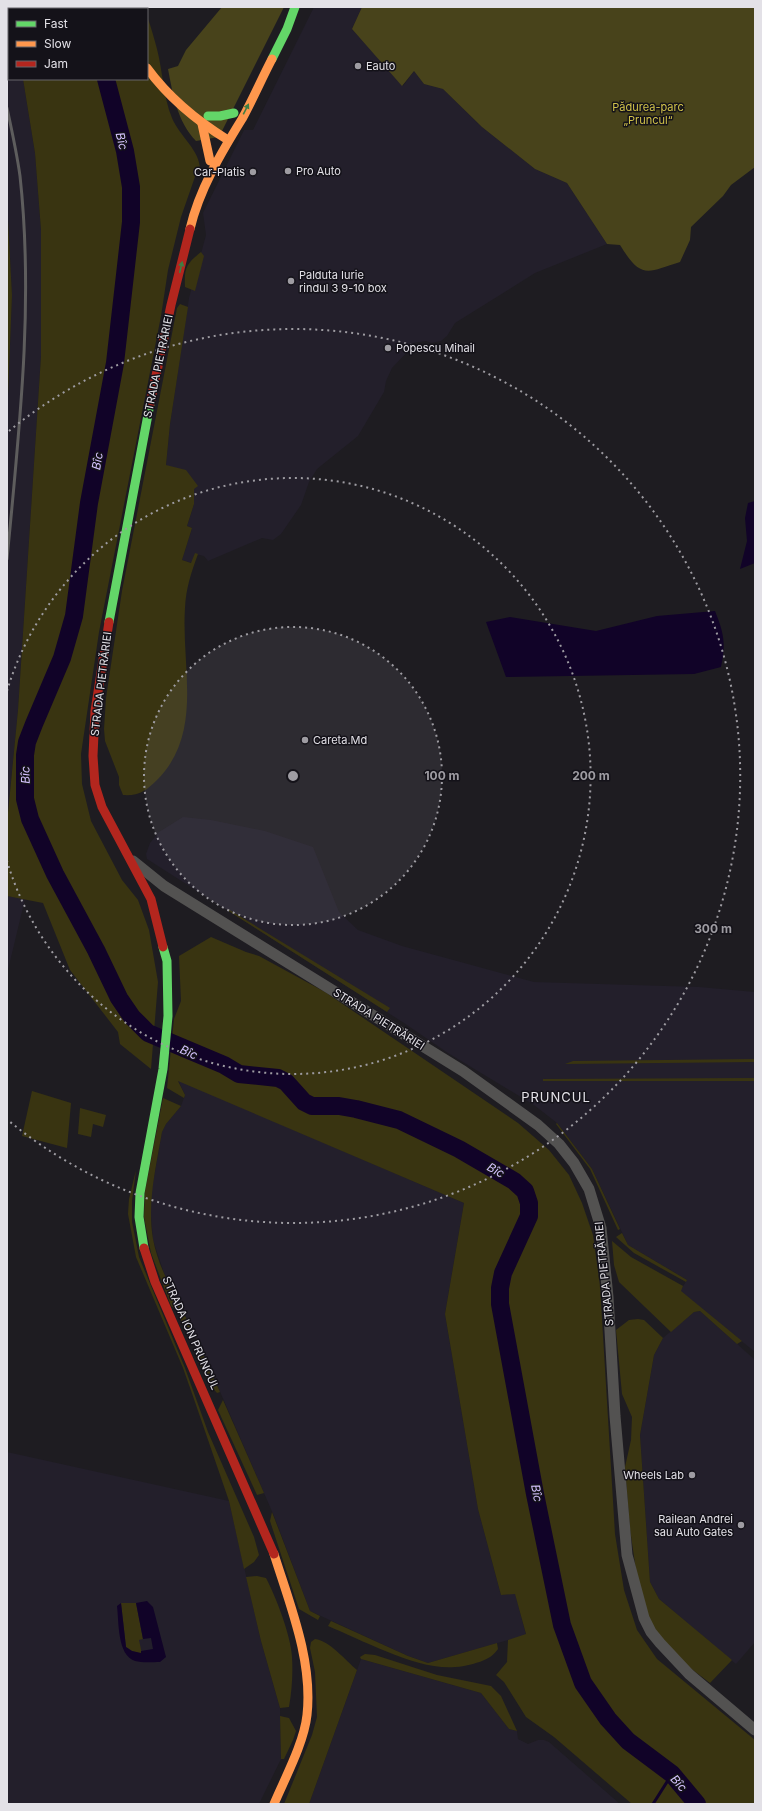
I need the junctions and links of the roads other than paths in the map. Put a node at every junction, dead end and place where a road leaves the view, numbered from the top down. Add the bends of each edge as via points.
1 (289, 7) edge
2 (295, 7) edge
3 (148, 69) edge
4 (255, 72) dead end
5 (161, 87) junction
6 (208, 116) junction
7 (202, 124) junction
8 (230, 130) junction
9 (224, 138) junction
10 (210, 161) junction
11 (171, 305) junction
12 (129, 858) junction
13 (755, 1730) edge
14 (274, 1804) edge

1 - 4 main road
8 -> 2 main road, STRADA PIETRĂRIEI via 287,29
3 - 5 main road
5 - 6 main road
5 - 7 main road
6 - 8 main road
6 - 8 main road, STRADA PIETRĂRIEI via 220,116 236,110
7 - 9 main road
7 - 10 main road
8 - 9 main road, STRADA PIETRĂRIEI
9 - 10 main road, STRADA PIETRĂRIEI
11 -> 9 main road, STRADA PIETRĂRIEI via 191,224
10 - 11 main road, STRADA PIETRĂRIEI via 184,219 172,274
11 - 12 main road, STRADA PIETRĂRIEI via 152,393 95,711 95,785 102,807
12 - 13 street, STRADA PIETRĂRIEI via 171,890 464,1071 538,1125 559,1144 574,1163 589,1189 601,1228 627,1555 644,1618 660,1644 689,1674
12 - 14 main road, STRADA ION PRUNCUL via 150,900 167,961 168,1016 163,1069 140,1193 139,1217 143,1245 155,1282 271,1545 295,1620 307,1683 307,1716 304,1732

